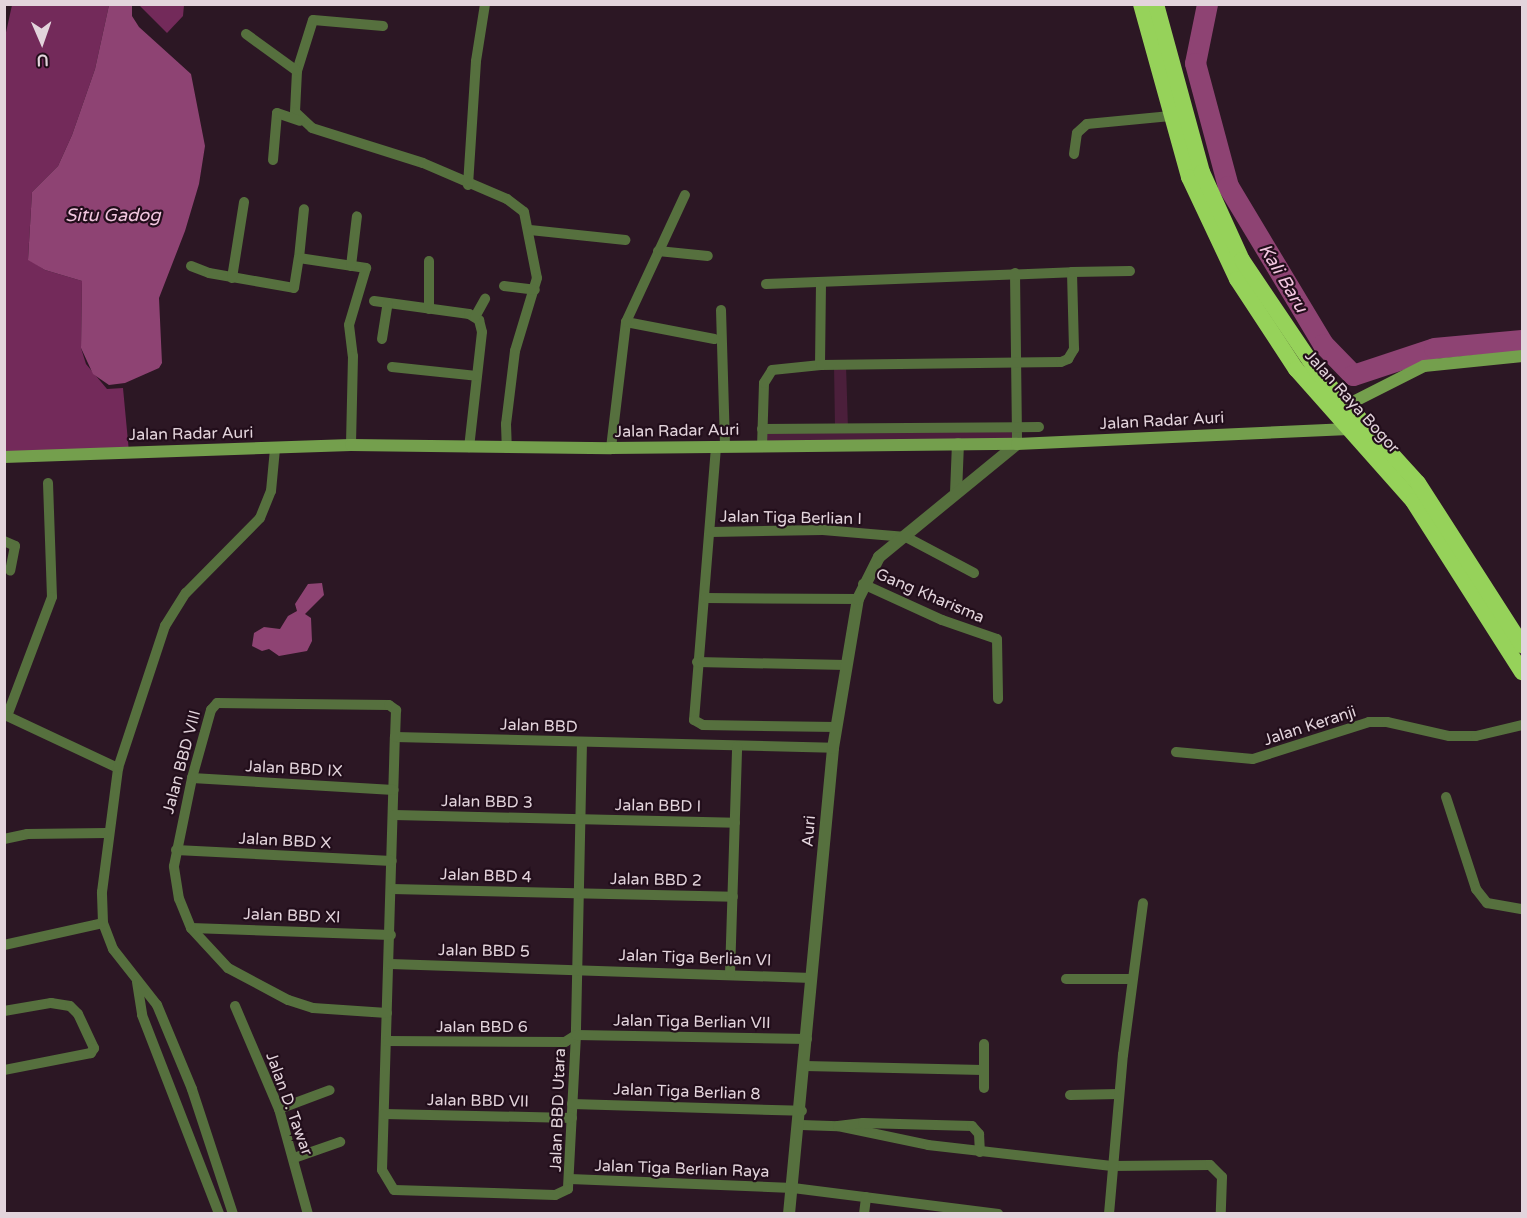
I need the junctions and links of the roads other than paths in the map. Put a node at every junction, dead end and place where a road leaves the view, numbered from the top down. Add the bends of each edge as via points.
1 (485, 4) edge
2 (1141, 4) edge
3 (1156, 4) edge
4 (383, 26) dead end
5 (246, 34) dead end
6 (297, 71) junction
7 (1171, 116) junction
8 (306, 124) junction
9 (1074, 154) dead end
10 (273, 160) dead end
11 (468, 185) junction
12 (684, 195) dead end
13 (244, 202) dead end
14 (304, 209) dead end
15 (357, 216) dead end
16 (530, 230) junction
17 (625, 240) dead end
18 (658, 251) junction
19 (708, 256) dead end
20 (298, 258) junction
21 (429, 261) dead end
22 (191, 266) dead end
23 (351, 266) junction
24 (1130, 271) dead end
25 (1072, 272) junction
26 (1016, 273) junction
27 (232, 278) junction
28 (821, 283) junction
29 (766, 284) dead end
30 (504, 286) dead end
31 (535, 290) junction
32 (485, 299) dead end
33 (375, 301) dead end
34 (388, 303) junction
35 (429, 309) junction
36 (721, 310) dead end
37 (475, 317) junction
38 (626, 322) junction
39 (382, 339) dead end
40 (714, 339) dead end
41 (1522, 356) edge
42 (1017, 363) junction
43 (820, 365) junction
44 (393, 367) dead end
45 (477, 376) junction
46 (716, 385) dead end
47 (1347, 405) junction
48 (1017, 427) junction
49 (1039, 427) dead end
50 (762, 429) junction
51 (1349, 429) junction
52 (958, 444) junction
53 (1017, 444) junction
54 (351, 445) junction
55 (469, 447) junction
56 (720, 447) junction
57 (762, 447) junction
58 (507, 448) junction
59 (611, 448) junction
60 (275, 449) junction
61 (4, 457) edge
62 (48, 483) dead end
63 (956, 493) junction
64 (711, 532) junction
65 (906, 537) junction
66 (4, 541) edge
67 (10, 571) dead end
68 (974, 573) dead end
69 (1473, 580) junction
70 (863, 584) junction
71 (705, 598) junction
72 (858, 599) junction
73 (1522, 645) edge
74 (697, 662) junction
75 (846, 665) junction
76 (1522, 672) edge
77 (998, 699) dead end
78 (1522, 725) edge
79 (836, 727) junction
80 (395, 737) junction
81 (582, 742) junction
82 (736, 746) junction
83 (833, 748) junction
84 (1176, 752) dead end
85 (118, 768) junction
86 (192, 778) junction
87 (394, 790) junction
88 (1446, 797) dead end
89 (394, 815) junction
90 (580, 819) junction
91 (735, 823) junction
92 (107, 832) junction
93 (4, 839) edge
94 (176, 850) junction
95 (393, 861) junction
96 (392, 889) junction
97 (579, 894) junction
98 (733, 897) junction
99 (1143, 903) dead end
100 (1522, 909) edge
101 (103, 923) junction
102 (191, 928) junction
103 (391, 935) junction
104 (4, 945) edge
105 (390, 964) junction
106 (577, 968) junction
107 (730, 974) junction
108 (812, 978) junction
109 (1066, 978) dead end
110 (1132, 979) junction
111 (137, 982) junction
112 (235, 1006) dead end
113 (4, 1011) edge
114 (387, 1013) junction
115 (576, 1035) junction
116 (807, 1039) junction
117 (387, 1041) junction
118 (984, 1044) dead end
119 (805, 1066) junction
120 (4, 1070) edge
121 (983, 1070) junction
122 (984, 1088) dead end
123 (330, 1090) dead end
124 (1119, 1094) junction
125 (1070, 1095) dead end
126 (572, 1104) junction
127 (279, 1109) junction
128 (802, 1111) junction
129 (384, 1114) junction
130 (572, 1118) junction
131 (801, 1125) junction
132 (930, 1125) junction
133 (838, 1126) junction
134 (340, 1142) dead end
135 (928, 1145) junction
136 (980, 1152) junction
137 (294, 1158) junction
138 (1112, 1166) junction
139 (570, 1179) junction
140 (793, 1188) junction
141 (866, 1197) junction
142 (219, 1214) edge
143 (233, 1214) edge
144 (308, 1214) edge
145 (789, 1214) edge
146 (864, 1214) edge
147 (998, 1214) edge
148 (1109, 1214) edge
149 (1221, 1214) edge

1 - 11 street via 476,61
2 - 7 highway, Jalan Raya Bogor
3 - 47 highway, Jalan Raya Bogor via 1202,172 1227,232 1293,339
4 - 6 street via 313,20
5 - 6 street
6 - 8 street via 293,103
7 - 9 street via 1087,124 1077,133
7 - 51 highway, Jalan Raya Bogor via 1196,194 1237,279 1296,369
8 - 10 street via 277,113
8 - 11 street via 328,135 423,164
11 - 16 street via 516,205
12 - 18 street
13 - 27 street
14 - 20 street
15 - 23 street
16 - 17 street
16 - 31 street via 537,268
18 - 19 street
18 - 38 street
20 - 23 street
20 - 27 street via 294,288
21 - 35 street
22 - 27 street
23 - 54 street via 366,268 349,325 353,356
24 - 25 street
25 - 26 street
25 - 42 street via 1071,356 1061,362
26 - 28 street
26 - 42 street
28 - 29 street
28 - 43 street
30 - 31 street
31 - 58 street via 519,330 506,424
32 - 37 street
33 - 34 street
34 - 35 street
34 - 39 street
35 - 37 street
36 - 56 street
37 - 45 street via 482,332
38 - 40 street
38 - 59 street
41 - 47 main road via 1430,364
42 - 43 street
42 - 48 street
43 - 50 street via 768,372
44 - 45 street
45 - 55 street
46 - 56 street
47 - 69 highway, Jalan Raya Bogor via 1418,483
48 - 49 street
48 - 50 street
48 - 53 street
50 - 57 street
51 - 53 main road, Jalan Radar Auri
51 - 69 highway, Jalan Raya Bogor via 1413,501
52 - 53 main road, Jalan Radar Auri
52 - 57 main road, Jalan Radar Auri
52 - 63 street
53 - 63 street, Auri
54 - 55 main road, Jalan Radar Auri
54 - 60 main road, Jalan Radar Auri
55 - 58 main road, Jalan Radar Auri
56 - 57 main road, Jalan Radar Auri
56 - 59 main road, Jalan Radar Auri
56 - 64 street
58 - 59 main road, Jalan Radar Auri
60 - 61 main road, Jalan Radar Auri
60 - 85 street via 271,491 260,518 186,593 165,626
62 - 85 street via 53,589 7,716
63 - 65 street, Auri
64 - 65 street, Jalan Tiga Berlian I via 823,530
64 - 71 street
65 - 68 street via 939,558
65 - 70 street, Auri via 879,557
66 - 67 street via 15,546
69 - 73 highway, Jalan Raya Bogor
69 - 76 highway, Jalan Raya Bogor
70 - 72 street, Auri
70 - 77 street, Gang Kharisma via 942,620 997,639
71 - 72 street
71 - 74 street
72 - 75 street, Auri
74 - 75 street
74 - 79 street via 693,717 697,723
75 - 79 street, Auri
78 - 84 street, Jalan Keranji via 1476,736 1449,736 1387,722 1369,723 1260,758
79 - 83 street, Auri
80 - 81 street, Jalan BBD
80 - 86 street, Jalan BBD VIII via 396,710 389,705 217,703 211,710
80 - 87 street
81 - 82 street, Jalan BBD
81 - 90 street, Jalan BBD Utara
82 - 83 street, Jalan BBD
82 - 91 street
83 - 108 street, Auri
85 - 92 street
86 - 87 street, Jalan BBD IX
86 - 94 street, Jalan BBD VIII
87 - 89 street
88 - 100 street via 1476,889 1486,903
89 - 90 street, Jalan BBD 3
89 - 95 street
90 - 91 street, Jalan BBD I
90 - 97 street, Jalan BBD Utara
91 - 98 street
92 - 93 street via 27,834
92 - 101 street
94 - 95 street, Jalan BBD X
94 - 102 street, Jalan BBD VIII via 175,883
95 - 96 street
96 - 97 street, Jalan BBD 4
96 - 103 street, Jalan BBD Utara
97 - 98 street, Jalan BBD 2
97 - 106 street, Jalan BBD Utara
98 - 107 street
99 - 110 street
101 - 104 street
101 - 111 street via 120,961
102 - 103 street, Jalan BBD XI
102 - 114 street via 228,968 288,1000 332,1012
103 - 105 street, Jalan BBD Utara
105 - 106 street, Jalan BBD 5
105 - 114 street, Jalan BBD Utara
106 - 107 street, Jalan Tiga Berlian VI
106 - 115 street, Jalan BBD Utara
107 - 108 street, Jalan Tiga Berlian VI
108 - 116 street, Auri
109 - 110 street
110 - 124 street
111 - 142 street via 142,1015
111 - 143 street via 157,1005 172,1039
112 - 127 street, Jalan D. Tawar
113 - 120 street via 51,1003 70,1006 94,1048 91,1053
114 - 117 street, Jalan BBD Utara
115 - 116 street, Jalan Tiga Berlian VII
115 - 117 street, Jalan BBD 6 via 565,1042
115 - 126 street, Jalan BBD Utara
116 - 119 street, Auri
117 - 129 street, Jalan BBD Utara
118 - 121 street
119 - 121 street
119 - 128 street, Auri
121 - 122 street
123 - 127 street
124 - 125 street
124 - 138 street
126 - 128 street, Jalan Tiga Berlian 8
126 - 130 street, Jalan BBD Utara
127 - 137 street, Jalan D. Tawar
128 - 131 street, Auri
129 - 130 street, Jalan BBD VII
129 - 139 street, Jalan BBD Utara via 382,1170 394,1190 555,1195 565,1192
130 - 139 street, Jalan BBD Utara
131 - 133 street
131 - 140 street, Auri
132 - 133 street
132 - 135 street
132 - 136 street via 975,1127
133 - 135 street
134 - 137 street
135 - 136 street
136 - 138 street
137 - 144 street, Jalan D. Tawar
138 - 148 street
138 - 149 street via 1215,1167 1222,1178
139 - 140 street, Jalan Tiga Berlian Raya
140 - 141 street, Jalan Tiga Berlian Raya
140 - 145 street, Auri
141 - 146 street
141 - 147 street, Jalan Tiga Berlian Raya

